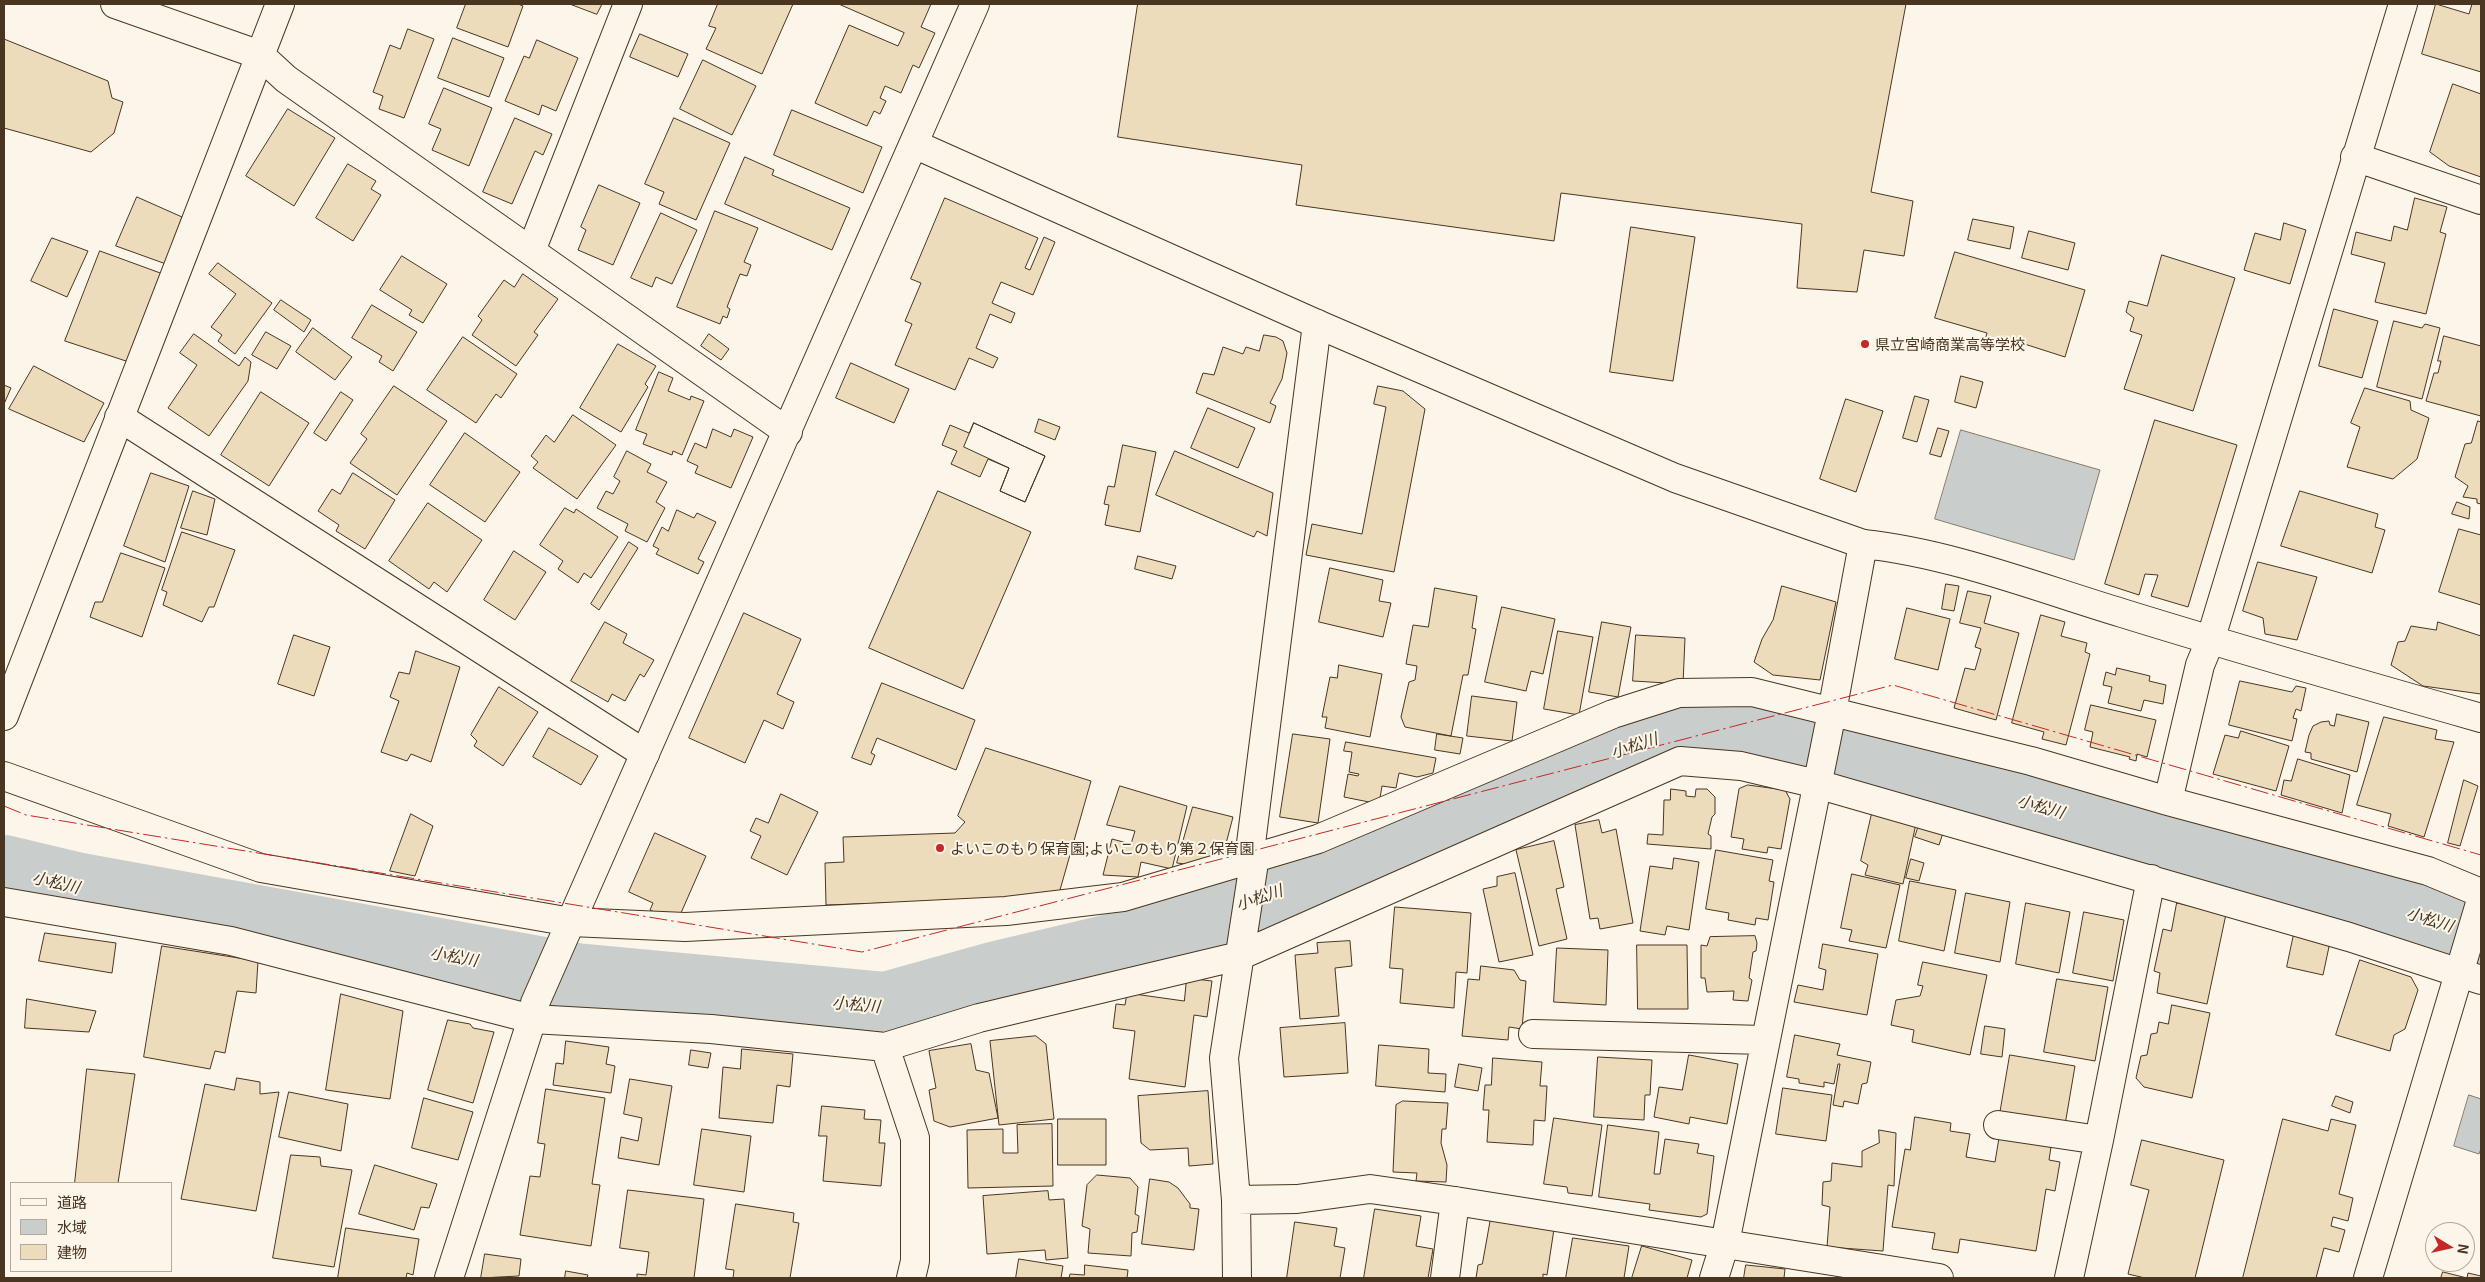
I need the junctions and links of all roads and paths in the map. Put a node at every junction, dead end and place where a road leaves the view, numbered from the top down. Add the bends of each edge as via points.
1 (115, 4) edge
2 (280, 4) edge
3 (628, 4) edge
4 (975, 4) edge
5 (2403, 4) edge
6 (260, 55) junction
7 (914, 144) junction
8 (2355, 157) junction
9 (2481, 200) edge
10 (531, 251) junction
11 (1317, 324) junction
12 (119, 417) junction
13 (788, 432) junction
14 (1863, 544) junction
15 (2210, 641) junction
16 (1832, 712) junction
17 (4, 716) edge
18 (2481, 718) edge
19 (645, 754) junction
20 (4, 776) edge
21 (1817, 784) junction
22 (2168, 801) junction
23 (1251, 864) junction
24 (2151, 880) junction
25 (2481, 893) edge
26 (2481, 900) edge
27 (4, 902) edge
28 (567, 932) junction
29 (1239, 956) junction
30 (2468, 970) edge
31 (533, 1011) junction
32 (1533, 1034) dead end
33 (1764, 1040) junction
34 (885, 1047) junction
35 (1998, 1125) dead end
36 (2099, 1140) junction
37 (1236, 1200) junction
38 (1456, 1200) junction
39 (1724, 1243) junction
40 (449, 1278) edge
41 (911, 1278) edge
42 (1237, 1278) edge
43 (1445, 1278) edge
44 (1714, 1278) edge
45 (1940, 1278) edge
46 (2068, 1278) edge
47 (2368, 1278) edge

1 - 6 street
2 - 6 street
3 - 10 street
4 - 7 street
5 - 8 street
6 - 10 street via 286,79
6 - 12 street
7 - 11 street
7 - 13 street
8 - 9 street
8 - 15 street
10 - 13 street
11 - 14 street via 1675,478
11 - 23 street
12 - 17 street
12 - 19 street
13 - 19 street
14 - 15 street via 1894,547 1979,569
14 - 16 street
15 - 18 street
15 - 22 street via 2200,665
16 - 21 street
16 - 22 street via 1984,748
16 - 23 street via 1752,692 1679,693 1613,714 1318,839
19 - 28 street
20 - 28 street via 261,868
21 - 24 street
21 - 29 street via 1742,766 1680,761
21 - 33 street
22 - 25 street via 2428,871
23 - 28 street via 1123,897 1006,911
23 - 29 street
24 - 30 street
24 - 36 street
26 - 30 street
27 - 31 street via 231,942
28 - 31 street
29 - 34 street via 979,1018
29 - 37 street via 1224,1058
30 - 47 street
31 - 34 street
31 - 40 street
32 - 33 street
33 - 39 street
34 - 41 street via 915,1138 915,1262
35 - 36 street
36 - 46 street
37 - 38 street via 1297,1199 1370,1189
37 - 42 street
38 - 39 street
38 - 43 street
39 - 44 street
39 - 45 street

